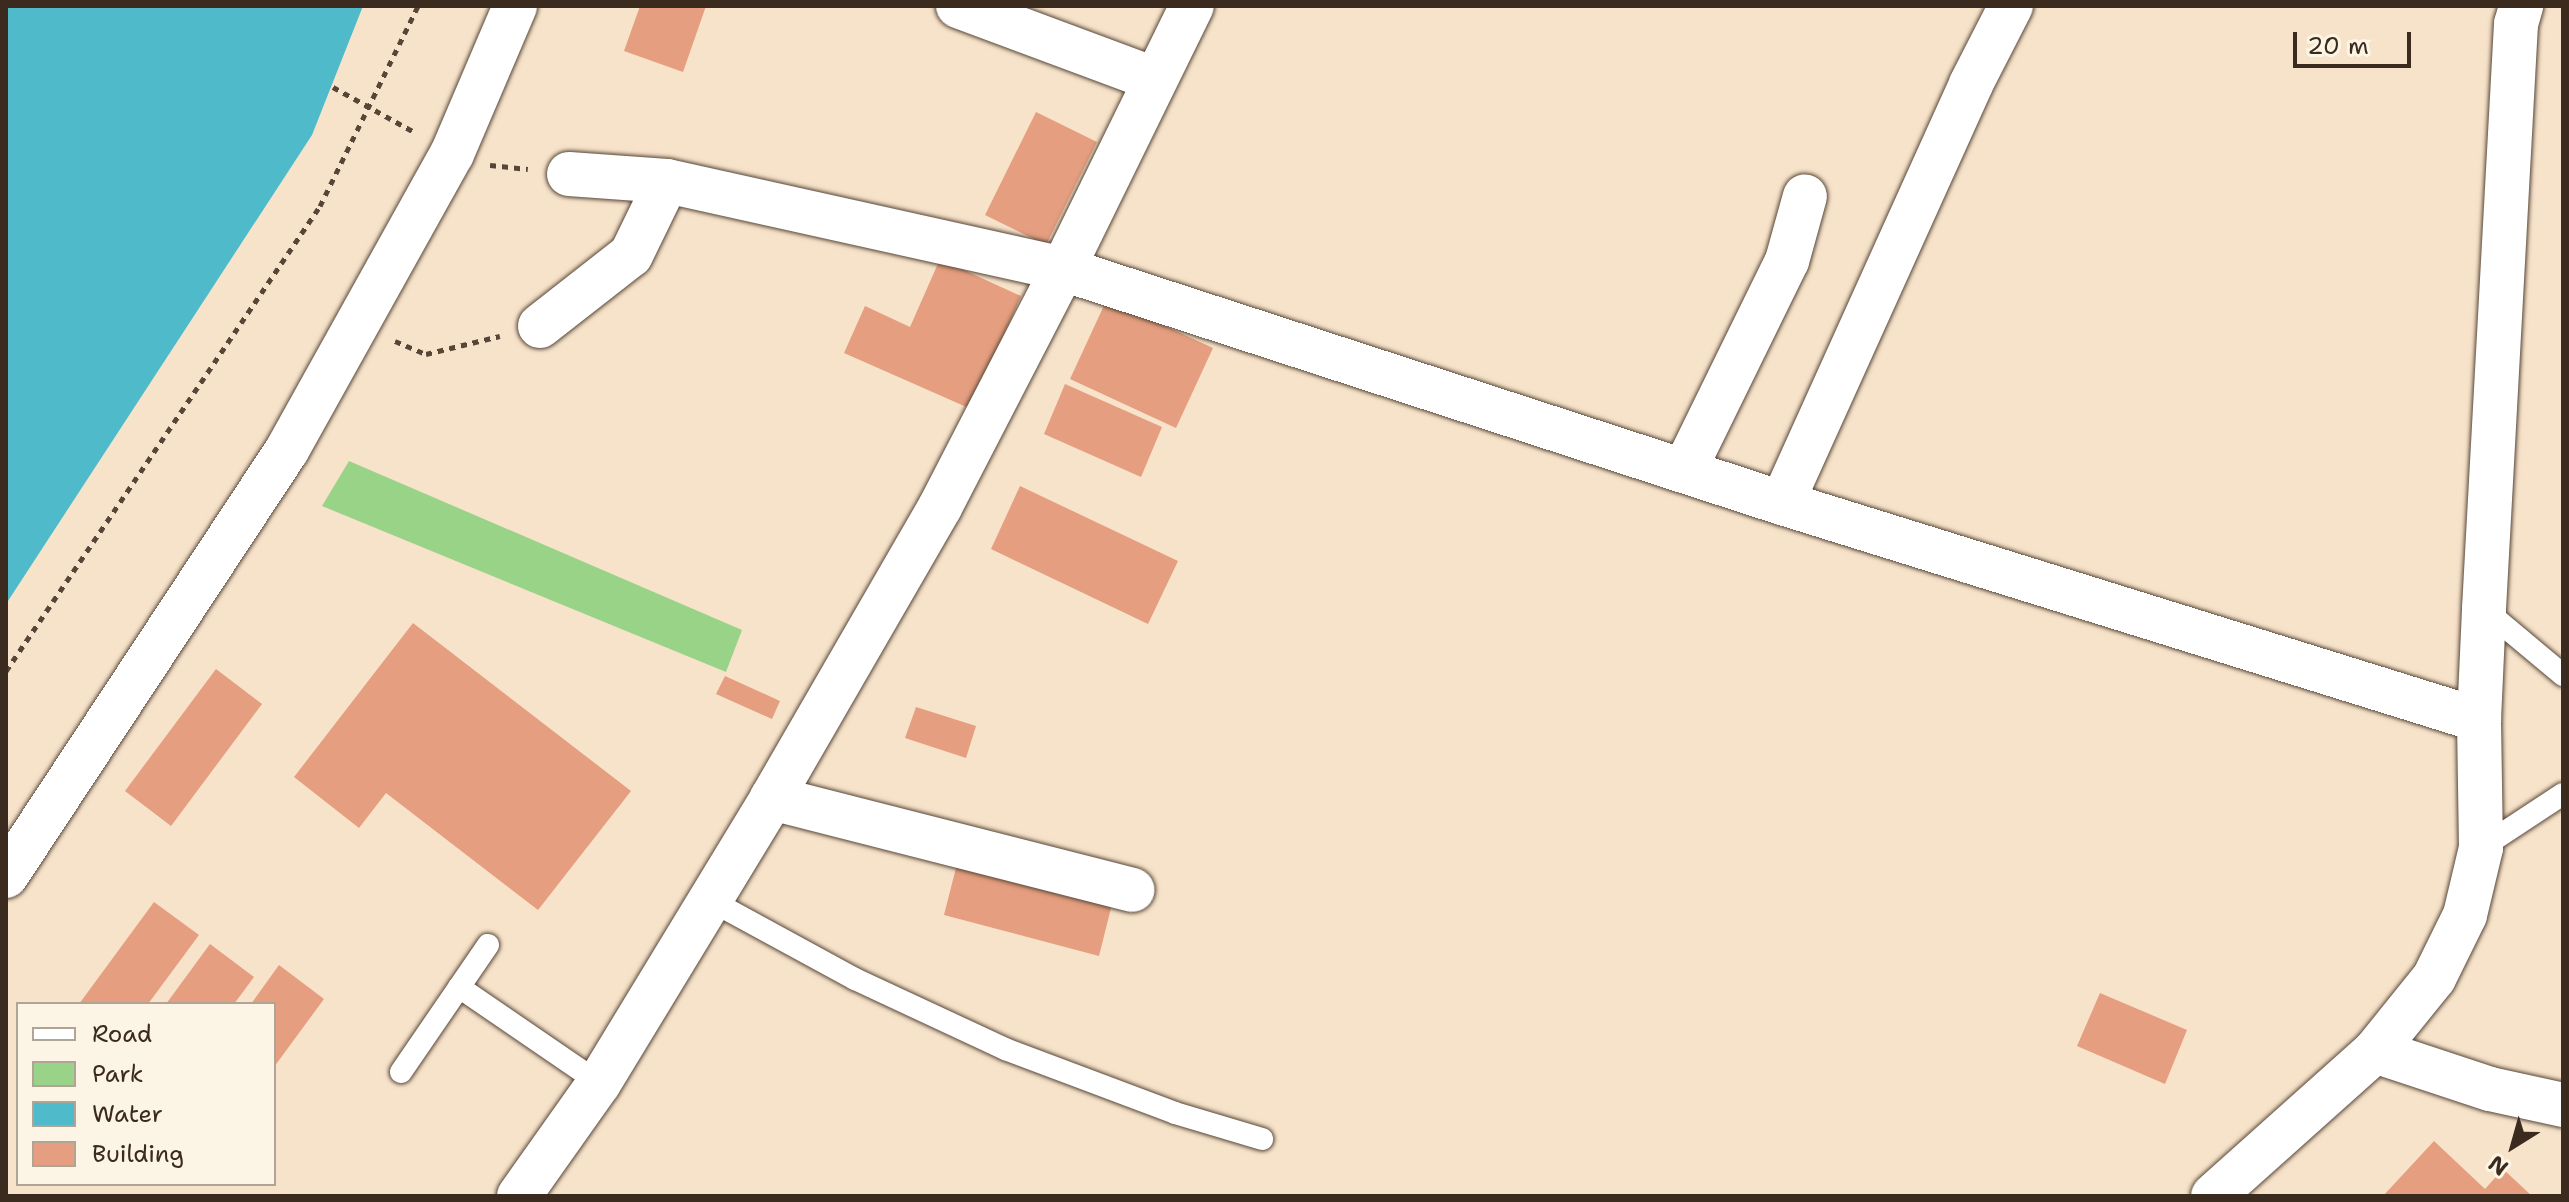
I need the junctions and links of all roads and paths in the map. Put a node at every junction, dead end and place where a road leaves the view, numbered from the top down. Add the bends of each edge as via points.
1 (418, 6) edge
2 (515, 6) edge
3 (958, 6) edge
4 (1192, 6) edge
5 (2011, 6) edge
6 (2521, 6) edge
7 (1154, 79) junction
8 (333, 87) dead end
9 (369, 106) junction
10 (452, 154) junction
11 (569, 174) dead end
12 (667, 181) junction
13 (1805, 196) dead end
14 (1063, 269) junction
15 (540, 326) joint
16 (390, 339) dead end
17 (1684, 471) junction
18 (1782, 503) junction
19 (2484, 609) junction
20 (6, 671) edge
21 (2563, 675) edge
22 (2479, 720) junction
23 (2563, 794) edge
24 (772, 798) junction
25 (2481, 848) junction
26 (6, 876) edge
27 (1132, 890) dead end
28 (708, 899) junction
29 (488, 945) dead end
30 (459, 987) junction
31 (2375, 1051) junction
32 (401, 1072) dead end
33 (599, 1083) junction
34 (2563, 1105) edge
35 (1262, 1139) dead end
36 (519, 1196) edge
37 (2213, 1196) edge

1 - 9 path
2 - 10 street
3 - 7 street
4 - 7 street
5 - 18 street
6 - 19 street
7 - 14 street
8 - 9 path
9 - 10 path
9 - 20 path via 320,206
10 - 26 street via 287,450
11 - 12 street
12 - 14 street
12 - 15 street via 631,255
13 - 17 street via 1787,261
14 - 17 street
14 - 24 street via 940,507
15 - 16 path via 426,354
17 - 18 street
18 - 22 street
19 - 21 lane
19 - 22 street
22 - 25 street
23 - 25 lane
24 - 27 street
24 - 28 street
25 - 31 street via 2465,915 2434,978
28 - 33 street
28 - 35 lane via 855,979 1005,1049 1175,1113
29 - 30 lane
30 - 32 lane
30 - 33 lane
31 - 34 street via 2490,1089
31 - 37 street
33 - 36 street

